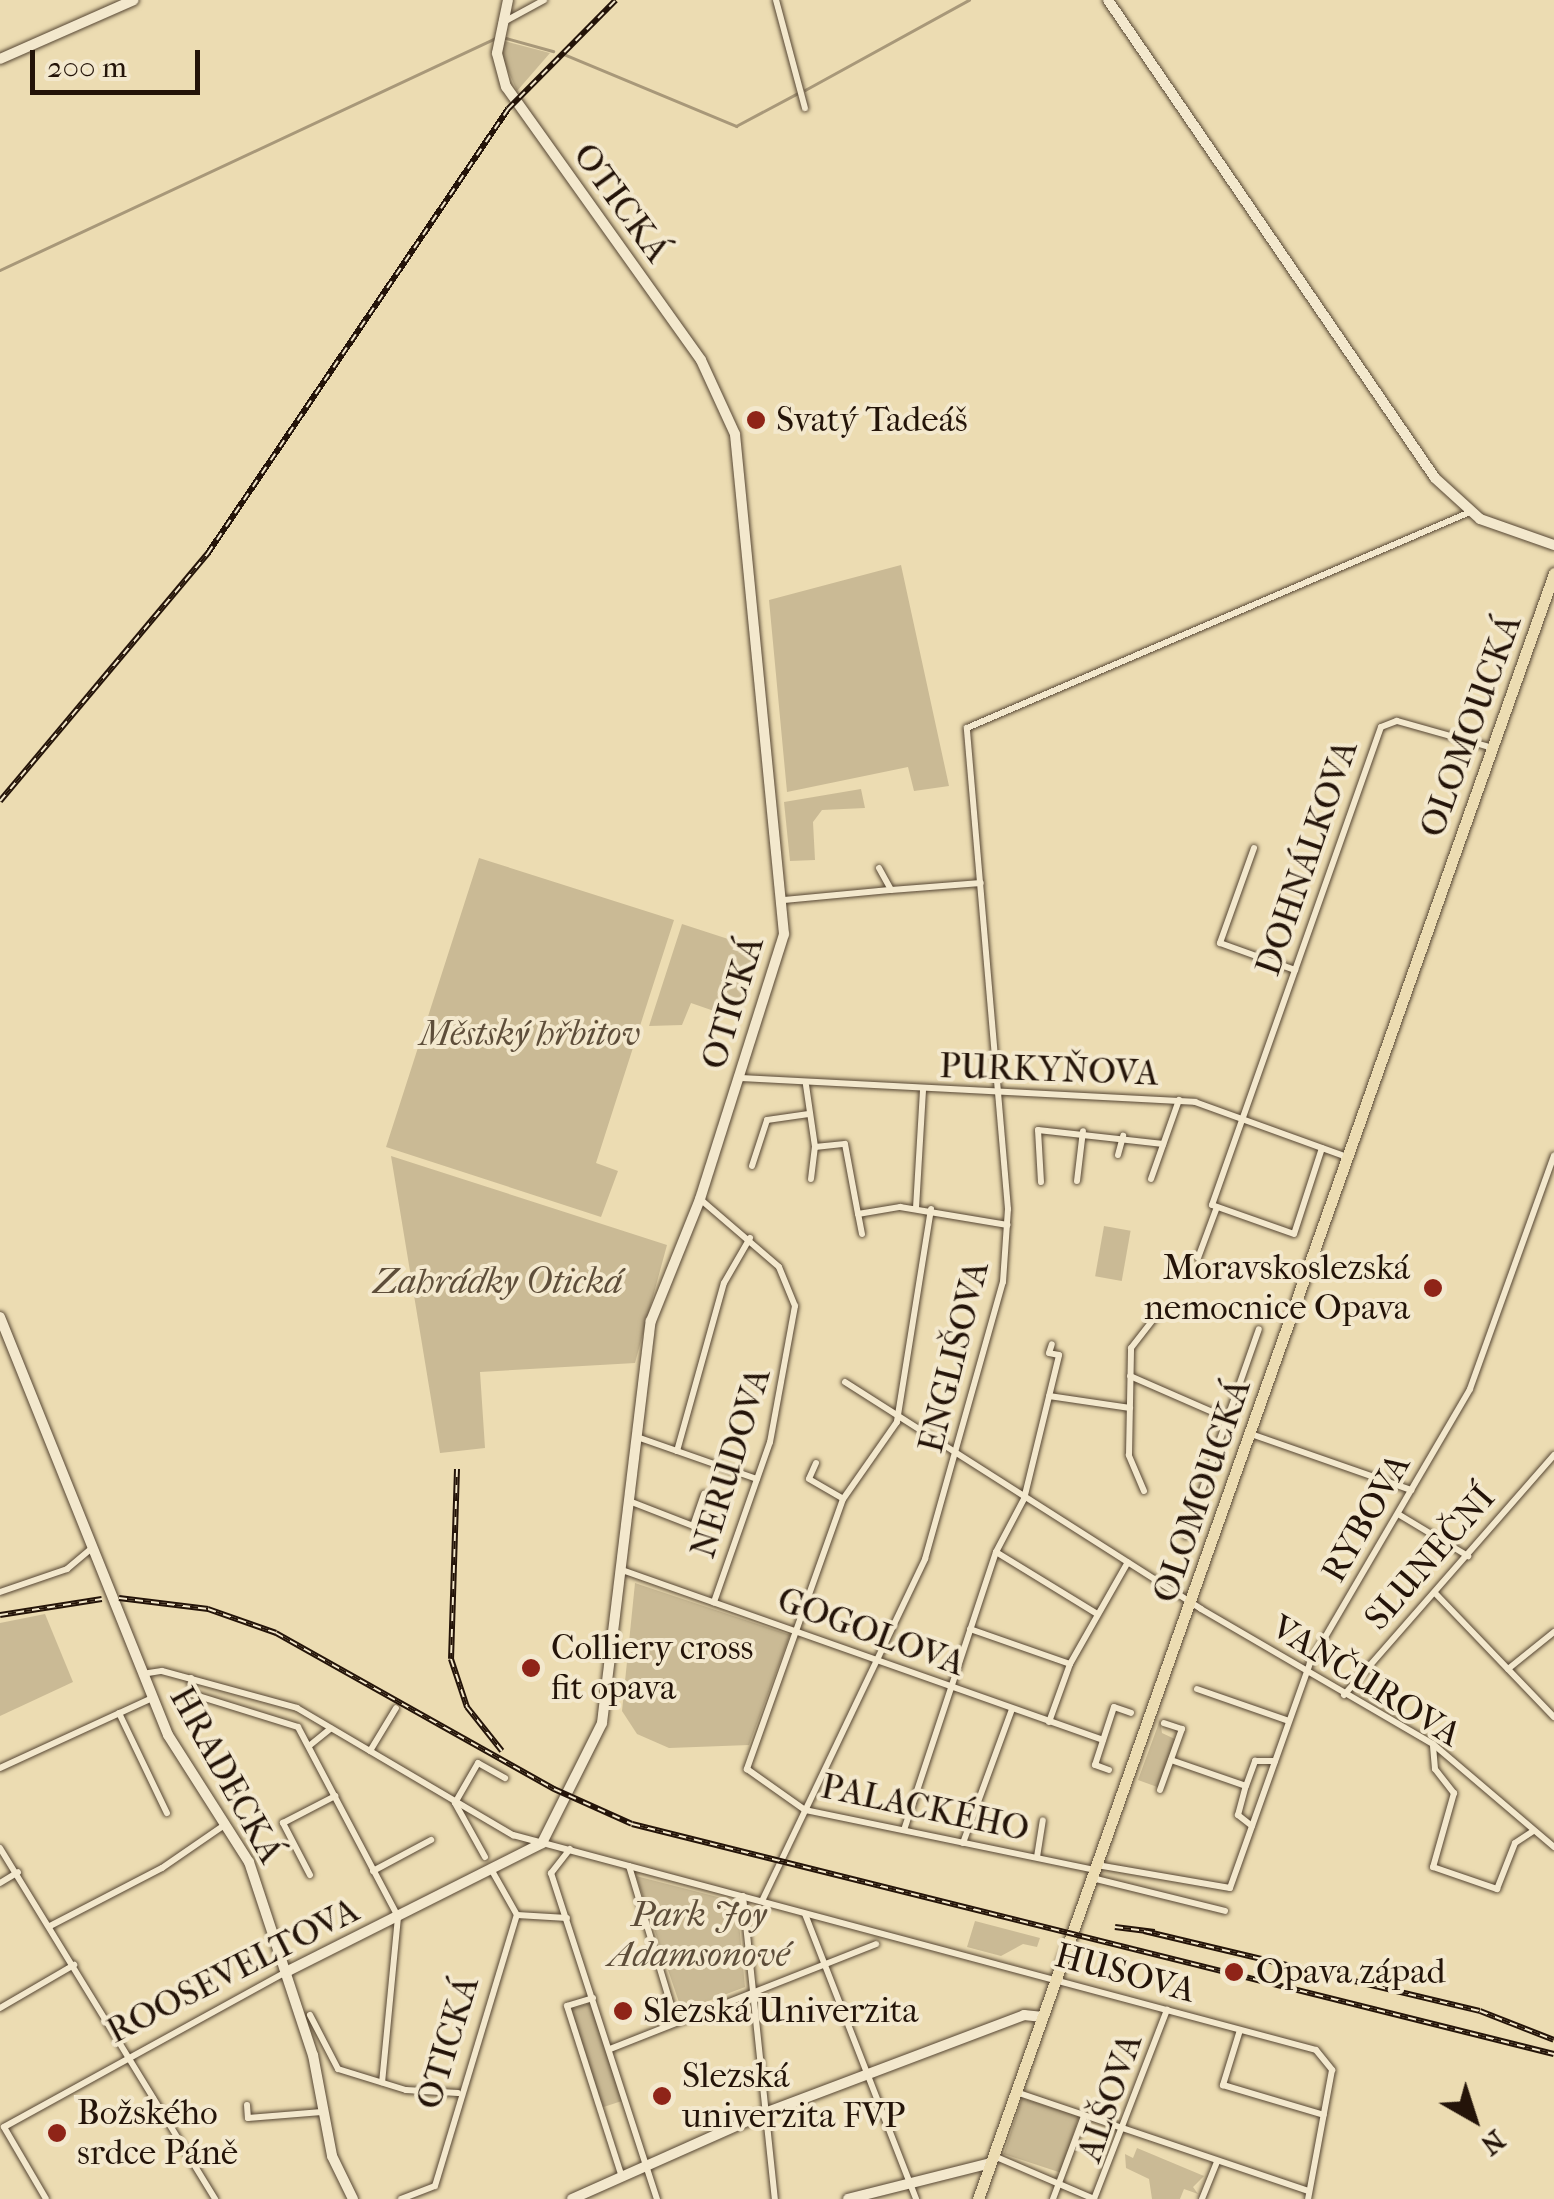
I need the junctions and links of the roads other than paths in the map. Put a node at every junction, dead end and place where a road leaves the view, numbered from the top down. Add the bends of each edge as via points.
1 (134, 0) edge
2 (508, 0) edge
3 (544, 0) edge
4 (776, 0) edge
5 (1108, 0) edge
6 (500, 32) junction
7 (0, 59) edge
8 (805, 108) dead end
9 (1470, 512) junction
10 (1554, 545) edge
11 (1554, 573) edge
12 (1494, 748) junction
13 (1254, 848) dead end
14 (880, 868) dead end
15 (980, 883) junction
16 (891, 890) junction
17 (784, 900) junction
18 (1295, 970) junction
19 (739, 1078) junction
20 (806, 1085) junction
21 (923, 1089) junction
22 (998, 1092) junction
23 (1179, 1100) junction
24 (809, 1114) junction
25 (1240, 1118) junction
26 (1083, 1132) junction
27 (1123, 1136) junction
28 (1163, 1144) junction
29 (815, 1147) junction
30 (1322, 1148) junction
31 (1118, 1154) dead end
32 (1554, 1156) edge
33 (1348, 1157) junction
34 (752, 1166) dead end
35 (812, 1179) dead end
36 (1150, 1179) dead end
37 (1077, 1180) dead end
38 (1041, 1182) dead end
39 (700, 1199) junction
40 (1217, 1207) junction
41 (916, 1208) junction
42 (931, 1210) junction
43 (858, 1214) junction
44 (1008, 1224) junction
45 (862, 1234) dead end
46 (750, 1238) junction
47 (1198, 1258) dead end
48 (1155, 1316) dead end
49 (0, 1318) edge
50 (1259, 1328) dead end
51 (1052, 1344) dead end
52 (1130, 1376) junction
53 (845, 1382) dead end
54 (1048, 1396) junction
55 (1130, 1408) junction
56 (1226, 1418) junction
57 (896, 1422) junction
58 (1251, 1434) junction
59 (636, 1436) junction
60 (677, 1450) junction
61 (1554, 1455) edge
62 (955, 1458) junction
63 (816, 1463) dead end
64 (758, 1479) junction
65 (1411, 1490) junction
66 (1144, 1491) dead end
67 (704, 1494) dead end
68 (844, 1499) junction
69 (1024, 1499) junction
70 (629, 1501) junction
71 (1398, 1514) junction
72 (1186, 1536) dead end
73 (90, 1549) junction
74 (996, 1552) junction
75 (1468, 1556) junction
76 (1128, 1562) junction
77 (622, 1570) junction
78 (0, 1592) edge
79 (1435, 1593) junction
80 (714, 1602) junction
81 (1192, 1603) junction
82 (1097, 1614) junction
83 (970, 1628) junction
84 (796, 1632) junction
85 (1554, 1632) edge
86 (878, 1661) junction
87 (1070, 1664) junction
88 (1508, 1669) junction
89 (1306, 1672) junction
90 (141, 1674) junction
91 (190, 1678) junction
92 (949, 1686) junction
93 (1197, 1688) dead end
94 (1344, 1695) junction
95 (152, 1698) junction
96 (396, 1708) dead end
97 (1012, 1710) junction
98 (304, 1712) junction
99 (119, 1713) junction
100 (1131, 1714) dead end
101 (1554, 1718) edge
102 (1289, 1721) junction
103 (1049, 1722) junction
104 (1164, 1723) dead end
105 (296, 1724) junction
106 (332, 1728) junction
107 (1103, 1740) junction
108 (1433, 1744) junction
109 (309, 1746) junction
110 (370, 1750) junction
111 (1171, 1760) junction
112 (1275, 1760) junction
113 (0, 1768) edge
114 (1110, 1770) dead end
115 (505, 1778) dead end
116 (1246, 1786) junction
117 (1160, 1790) dead end
118 (335, 1796) junction
119 (456, 1803) junction
120 (805, 1810) junction
121 (168, 1813) dead end
122 (1043, 1820) dead end
123 (226, 1824) junction
124 (1252, 1826) junction
125 (904, 1830) junction
126 (1533, 1832) junction
127 (431, 1840) dead end
128 (542, 1843) junction
129 (963, 1843) junction
130 (1554, 1847) edge
131 (0, 1848) edge
132 (570, 1849) junction
133 (485, 1857) dead end
134 (1036, 1857) junction
135 (628, 1864) junction
136 (491, 1869) junction
137 (0, 1870) edge
138 (373, 1870) junction
139 (1095, 1871) junction
140 (15, 1874) junction
141 (310, 1876) dead end
142 (0, 1883) edge
143 (743, 1896) junction
144 (762, 1901) junction
145 (1225, 1911) dead end
146 (804, 1913) junction
147 (517, 1915) junction
148 (398, 1917) junction
149 (568, 1918) junction
150 (50, 1926) junction
151 (876, 1944) dead end
152 (824, 1963) junction
153 (74, 1964) junction
154 (286, 1972) junction
155 (1056, 1980) junction
156 (752, 1993) junction
157 (594, 1998) junction
158 (0, 2008) edge
159 (1168, 2010) junction
160 (310, 2015) dead end
161 (1043, 2017) junction
162 (676, 2022) junction
163 (1240, 2030) junction
164 (610, 2049) junction
165 (128, 2054) junction
166 (868, 2074) junction
167 (382, 2082) junction
168 (1212, 2082) dead end
169 (1224, 2085) junction
170 (1016, 2092) junction
171 (458, 2093) junction
172 (247, 2106) dead end
173 (322, 2112) junction
174 (765, 2113) junction
175 (1324, 2115) junction
176 (1084, 2116) junction
177 (2, 2126) edge
178 (1126, 2130) junction
179 (992, 2159) junction
180 (1217, 2162) junction
181 (646, 2164) junction
182 (621, 2174) junction
183 (909, 2180) junction
184 (1060, 2180) junction
185 (435, 2186) junction
186 (1307, 2195) edge
187 (46, 2199) edge
188 (216, 2199) edge
189 (354, 2199) edge
190 (401, 2199) edge
191 (437, 2199) edge
192 (572, 2199) edge
193 (657, 2199) edge
194 (775, 2199) edge
195 (848, 2199) edge
196 (916, 2199) edge
197 (978, 2199) edge
198 (1054, 2199) edge
199 (1094, 2199) edge
200 (1202, 2199) edge

1 - 7 street
2 - 6 street
3 - 6 street
4 - 8 street
5 - 9 street via 1428,470
6 - 17 street, OTICKÁ via 500,73 515,101 701,360 736,434
9 - 10 street
9 - 15 street, ENGLIŠOVA via 967,728
11 - 12 main road, OLOMOUCKÁ
12 - 18 street, DOHNÁLKOVA via 1397,721 1383,724
12 - 33 main road, OLOMOUCKÁ
13 - 18 street via 1220,943
14 - 16 street
15 - 16 street
15 - 22 street, ENGLIŠOVA
16 - 17 street
17 - 19 street, OTICKÁ via 782,943
18 - 25 street, DOHNÁLKOVA
19 - 20 street, PURKYŇOVA
19 - 39 street, OTICKÁ
20 - 21 street, PURKYŇOVA
20 - 24 street
21 - 22 street, PURKYŇOVA
21 - 41 street
22 - 23 street, PURKYŇOVA
22 - 44 street, ENGLIŠOVA
23 - 25 street, PURKYŇOVA
23 - 28 street
24 - 29 street
24 - 34 street via 767,1120
25 - 30 street, PURKYŇOVA
25 - 40 street
26 - 27 street
26 - 37 street
26 - 38 street via 1038,1130
27 - 28 street
27 - 31 street
28 - 36 street
29 - 35 street
29 - 43 street via 845,1144
30 - 33 street, PURKYŇOVA
30 - 40 street via 1294,1234
32 - 65 street, RYBOVA via 1470,1389
33 - 58 main road, OLOMOUCKÁ
39 - 46 street, NERUDOVA
39 - 59 street, OTICKÁ via 653,1312
40 - 47 street
41 - 42 street
41 - 43 street
42 - 44 street
42 - 57 street
43 - 45 street
44 - 62 street, ENGLIŠOVA via 998,1304
46 - 60 street via 722,1292
46 - 64 street, NERUDOVA via 792,1286 794,1306
48 - 52 street via 1134,1337
49 - 73 street, HRADECKÁ
50 - 56 street
51 - 54 street via 1049,1352 1059,1355
52 - 55 street
52 - 56 street
53 - 57 street, VANČUROVA
54 - 55 street
54 - 69 street
55 - 66 street via 1130,1455
56 - 72 street
57 - 62 street, VANČUROVA
57 - 68 street
58 - 65 street
58 - 81 main road, OLOMOUCKÁ
59 - 60 street
59 - 70 street, OTICKÁ
60 - 64 street
61 - 75 street, SLUNEČNÍ
62 - 69 street, VANČUROVA
62 - 86 street, ENGLIŠOVA via 926,1559
63 - 68 street via 810,1478
64 - 80 street, NERUDOVA
65 - 71 street, RYBOVA
67 - 70 street via 693,1526
68 - 84 street
69 - 74 street
69 - 76 street, VANČUROVA
70 - 77 street, OTICKÁ
71 - 75 street
71 - 89 street, RYBOVA
73 - 78 street via 68,1569
73 - 90 street, HRADECKÁ
74 - 82 street
74 - 83 street
75 - 79 street, SLUNEČNÍ
76 - 81 street, VANČUROVA
76 - 82 street
77 - 80 street, GOGOLOVA
77 - 128 street, OTICKÁ via 607,1707
79 - 88 street
79 - 94 street, SLUNEČNÍ
80 - 84 street, GOGOLOVA
81 - 89 street, VANČUROVA
81 - 139 main road, OLOMOUCKÁ
82 - 87 street
83 - 87 street
83 - 92 street
84 - 86 street, GOGOLOVA
84 - 120 street, PALACKÉHO via 750,1776
85 - 88 street
86 - 92 street, GOGOLOVA
86 - 120 street, ENGLIŠOVA
87 - 103 street
88 - 101 street
89 - 94 street, VANČUROVA
89 - 102 street, RYBOVA
90 - 91 street, HUSOVA
90 - 95 street, HRADECKÁ
91 - 98 street, HUSOVA
91 - 105 street via 194,1695
92 - 97 street, GOGOLOVA
92 - 125 street
93 - 102 street
94 - 108 street, VANČUROVA
95 - 99 street
95 - 123 street, HRADECKÁ via 177,1752
96 - 110 street
97 - 103 street, GOGOLOVA
97 - 129 street
98 - 105 street
98 - 106 street, HUSOVA
99 - 113 street
99 - 121 street
100 - 107 street via 1114,1707
102 - 112 street, RYBOVA
103 - 107 street, GOGOLOVA
104 - 111 street via 1182,1730
105 - 109 street
106 - 109 street
106 - 110 street, HUSOVA
107 - 114 street via 1096,1764
108 - 126 street, VANČUROVA
108 - 126 street via 1435,1769 1454,1793 1433,1867 1497,1889 1515,1842
109 - 118 street
110 - 119 street, HUSOVA
111 - 116 street
111 - 117 street
112 - 116 street via 1254,1761
112 - 124 street, RYBOVA
115 - 119 street via 478,1763
116 - 124 street via 1238,1815
118 - 138 street
118 - 141 street via 284,1823
119 - 128 street, HUSOVA
119 - 133 street
120 - 125 street, PALACKÉHO
120 - 144 street, ENGLIŠOVA
122 - 134 street
123 - 150 street via 162,1868
123 - 154 street, HRADECKÁ via 248,1862
124 - 139 street, RYBOVA via 1230,1888
125 - 129 street, PALACKÉHO
126 - 130 street, VANČUROVA
127 - 138 street
128 - 132 street, HUSOVA
128 - 136 street
129 - 134 street, PALACKÉHO
131 - 140 street
132 - 135 street, HUSOVA
132 - 149 street via 551,1873
134 - 139 street, PALACKÉHO
135 - 143 street, HUSOVA
135 - 162 street
136 - 147 street
136 - 148 street, ROOSEVELTOVA
137 - 140 street
138 - 148 street
139 - 145 street
139 - 155 main road, OLOMOUCKÁ
140 - 142 street
140 - 150 street
143 - 144 street, HUSOVA
143 - 156 street
144 - 146 street, HUSOVA
146 - 152 street
146 - 155 street, HUSOVA
147 - 149 street
147 - 171 street, OTICKÁ
148 - 154 street, ROOSEVELTOVA
148 - 167 street
149 - 157 street
150 - 153 street
151 - 152 street
152 - 156 street
152 - 166 street
153 - 158 street
153 - 165 street
154 - 165 street, ROOSEVELTOVA
154 - 173 street, HRADECKÁ via 314,2055
155 - 159 street, HUSOVA
155 - 161 main road, OLOMOUCKÁ
156 - 162 street
156 - 174 street
157 - 164 street
157 - 182 street via 567,2006
159 - 163 street, HUSOVA
159 - 178 street, ALŠOVA
160 - 167 street via 334,2066
161 - 166 street via 1024,2015
161 - 170 main road, OLOMOUCKÁ
162 - 164 street
163 - 169 street
163 - 175 street, HUSOVA via 1316,2050 1332,2070
164 - 181 street
165 - 177 street, ROOSEVELTOVA
165 - 188 street
166 - 174 street
166 - 183 street
167 - 171 street
168 - 169 street
169 - 175 street
170 - 176 street
170 - 179 main road, OLOMOUCKÁ
171 - 185 street, OTICKÁ
172 - 173 street via 248,2118
173 - 189 street, HRADECKÁ
174 - 181 street
174 - 194 street
175 - 186 street
176 - 178 street
176 - 184 street
177 - 187 street
178 - 180 street
178 - 199 street, ALŠOVA
179 - 183 street
179 - 184 street
179 - 197 main road, OLOMOUCKÁ
180 - 186 street
180 - 200 street
181 - 182 street
181 - 193 street
182 - 192 street
183 - 195 street
183 - 196 street
184 - 198 street
184 - 199 street
185 - 190 street
185 - 191 street

